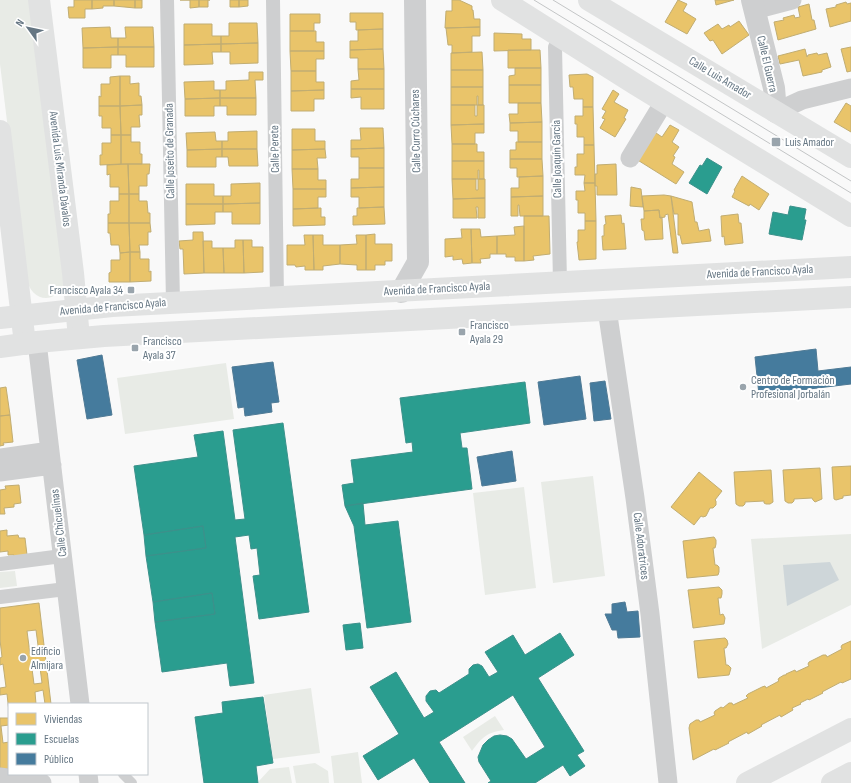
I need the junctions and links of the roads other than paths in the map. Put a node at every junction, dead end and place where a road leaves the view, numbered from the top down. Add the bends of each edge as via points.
1 (39, 0) edge
2 (167, 0) edge
3 (273, 0) edge
4 (415, 0) edge
5 (502, 0) edge
6 (588, 0) edge
7 (792, 0) edge
8 (753, 5) edge
9 (561, 37) junction
10 (851, 88) edge
11 (664, 102) junction
12 (776, 112) junction
13 (0, 131) edge
14 (851, 156) edge
15 (630, 158) dead end
16 (4, 197) edge
17 (851, 216) edge
18 (418, 262) junction
19 (851, 267) edge
20 (560, 282) junction
21 (438, 289) junction
22 (402, 292) junction
23 (851, 297) edge
24 (277, 298) junction
25 (173, 302) junction
26 (76, 310) junction
27 (607, 310) junction
28 (23, 315) junction
29 (0, 318) edge
30 (79, 338) junction
31 (31, 343) junction
32 (0, 347) edge
33 (0, 458) edge
34 (51, 458) junction
35 (0, 472) edge
36 (62, 556) junction
37 (0, 564) edge
38 (66, 589) junction
39 (0, 597) edge
40 (80, 703) edge
41 (851, 729) edge
42 (851, 773) edge
43 (124, 775) edge
44 (0, 777) edge
45 (42, 783) edge
46 (132, 783) edge
47 (668, 783) edge
48 (747, 783) edge
49 (832, 783) edge

1 - 26 main road, Avenida Luis Miranda Dávalos
2 - 25 street, Calle Joseíto de Granada
3 - 24 street, Calle Perete
4 - 18 street, Calle Curro Cúchares
5 - 9 main road
6 - 12 main road, Calle Luis Amador
7 - 8 street, Calle El Guerra
8 - 12 street, Calle El Guerra via 774,88
9 - 11 main road
9 - 20 street, Calle Joaquín García via 555,47
10 - 12 street, Calle El Guerra via 802,100
11 - 15 street
11 - 17 main road
12 - 14 main road, Calle Luis Amador
13 - 16 main road
16 - 28 main road
18 - 21 street
18 - 22 street, Calle Curro Cúchares
19 - 20 main road, Avenida de Francisco Ayala
20 - 21 main road, Avenida de Francisco Ayala
21 - 22 main road, Avenida de Francisco Ayala
22 - 24 main road, Avenida de Francisco Ayala
23 - 27 main road
24 - 25 main road, Avenida de Francisco Ayala
25 - 26 main road, Avenida de Francisco Ayala
26 - 28 main road, Avenida de Francisco Ayala
26 - 30 main road, Avenida Luis Miranda Dávalos
27 - 30 main road
27 - 47 street, Calle Adoratrices via 650,614
28 - 29 main road, Avenida de Francisco Ayala
28 - 31 main road
30 - 31 main road
31 - 32 main road
31 - 34 street, Calle Chicuelinas
33 - 34 street
34 - 35 street
34 - 36 street, Calle Chicuelinas
36 - 37 street
36 - 38 street, Calle Chicuelinas
38 - 39 street
38 - 40 street, Calle Chicuelinas
41 - 48 main road
42 - 49 main road
43 - 46 lane
44 - 45 street

